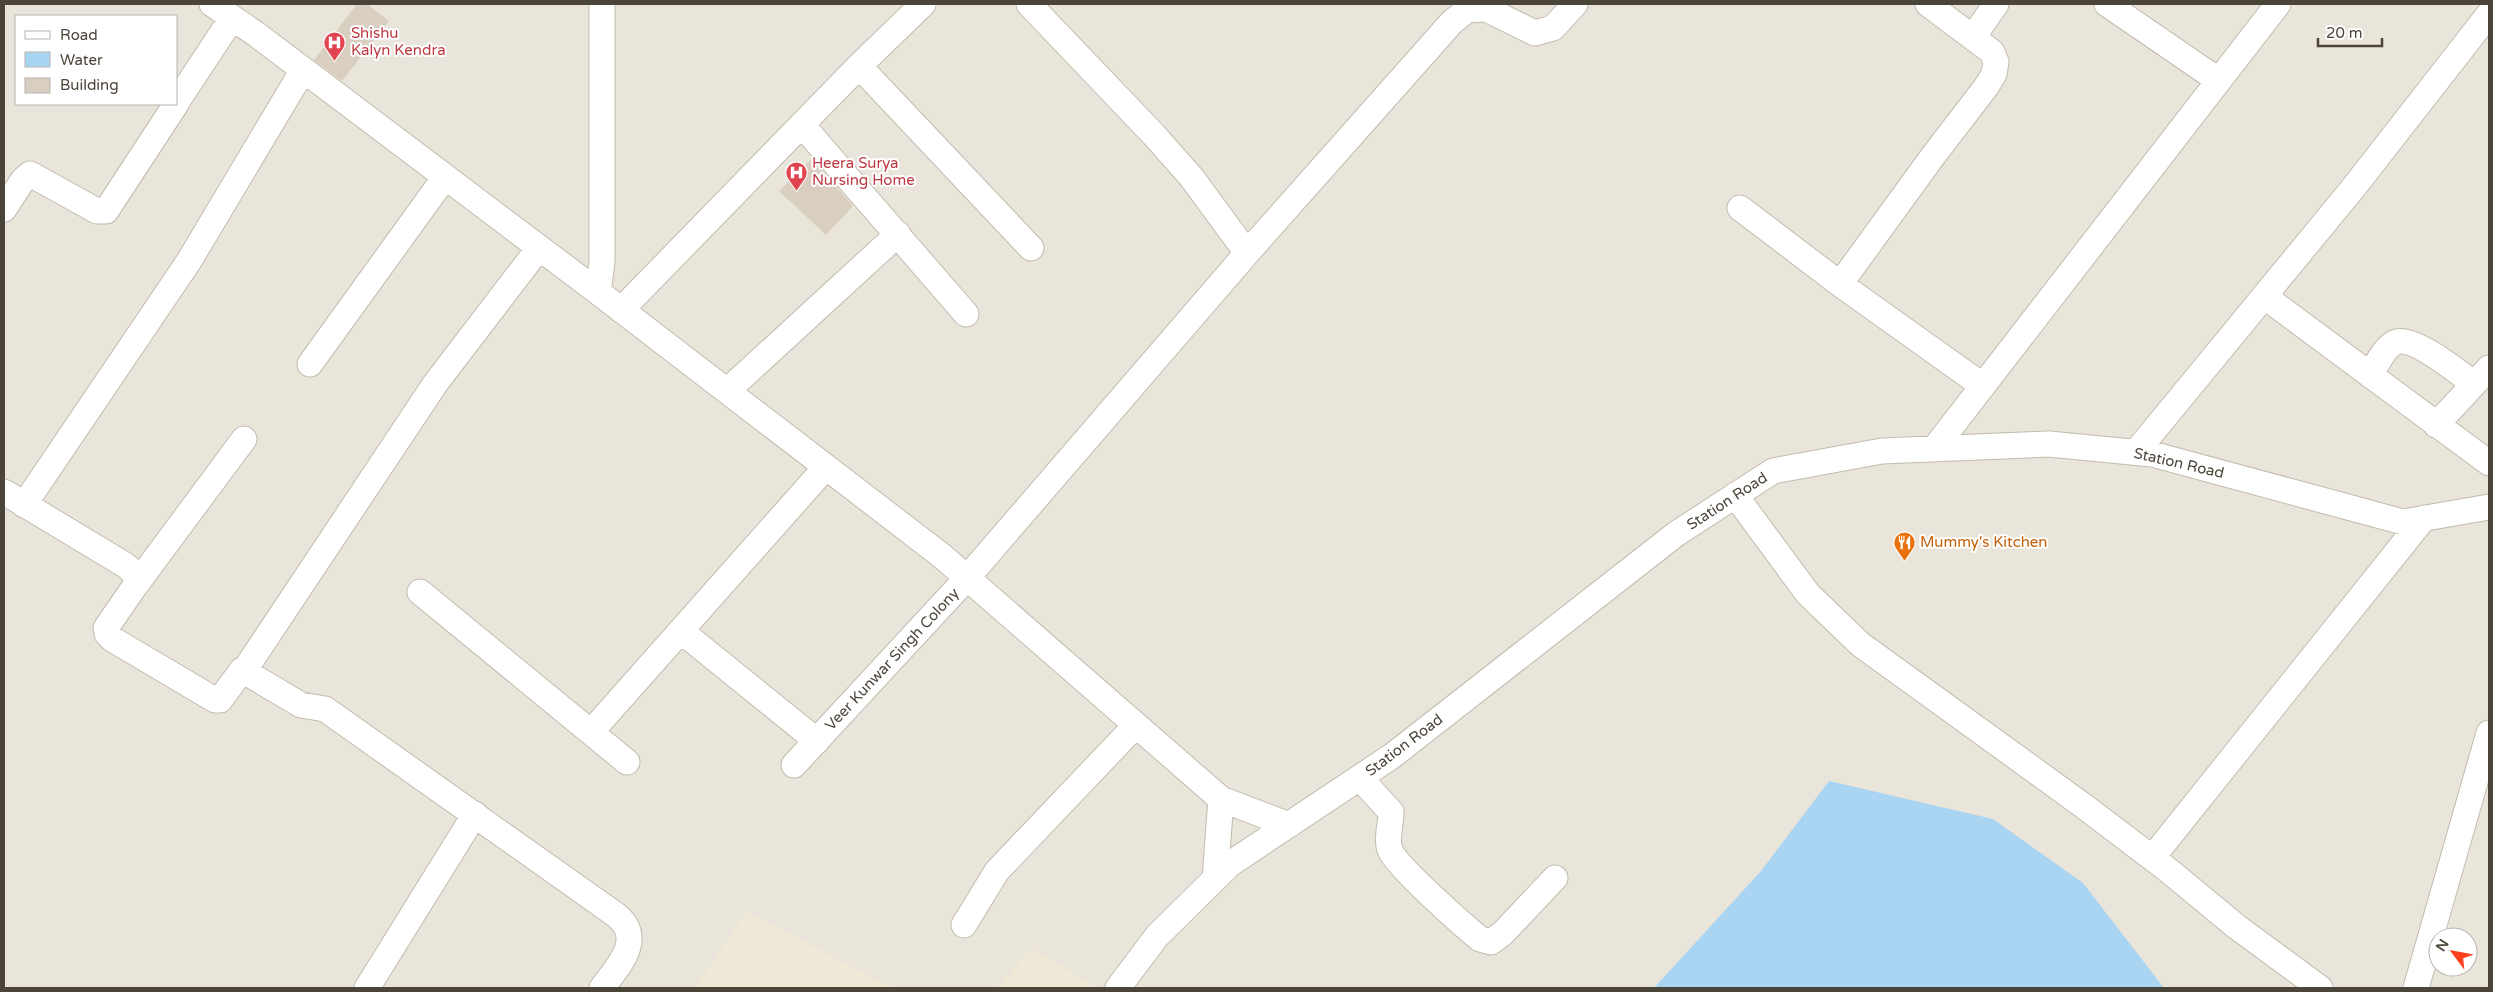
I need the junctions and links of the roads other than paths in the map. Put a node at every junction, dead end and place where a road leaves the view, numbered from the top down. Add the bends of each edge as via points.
1 (602, 4) edge
2 (923, 4) edge
3 (1029, 4) edge
4 (1575, 4) edge
5 (1928, 4) edge
6 (1996, 4) edge
7 (2107, 4) edge
8 (2278, 4) edge
9 (222, 11) edge
10 (2489, 14) edge
11 (1973, 38) junction
12 (859, 66) junction
13 (303, 70) junction
14 (2218, 80) junction
15 (178, 100) edge
16 (175, 105) edge
17 (802, 125) junction
18 (445, 177) junction
19 (1740, 208) dead end
20 (4, 209) edge
21 (898, 234) junction
22 (539, 248) junction
23 (1031, 248) dead end
24 (1248, 253) junction
25 (1840, 284) junction
26 (598, 292) junction
27 (2264, 296) junction
28 (621, 310) junction
29 (966, 314) dead end
30 (310, 364) dead end
31 (2370, 375) junction
32 (2482, 376) edge
33 (1983, 386) junction
34 (727, 391) junction
35 (2436, 425) junction
36 (244, 439) dead end
37 (1934, 449) junction
38 (2136, 452) junction
39 (2489, 463) edge
40 (826, 467) junction
41 (1735, 495) junction
42 (14, 498) edge
43 (2489, 507) edge
44 (2424, 518) junction
45 (967, 578) junction
46 (135, 586) junction
47 (420, 592) dead end
48 (681, 631) junction
49 (244, 671) junction
50 (1136, 725) junction
51 (591, 732) junction
52 (2489, 733) edge
53 (817, 740) junction
54 (627, 762) dead end
55 (794, 765) dead end
56 (1360, 778) junction
57 (1221, 799) junction
58 (475, 814) junction
59 (1289, 825) junction
60 (2152, 858) junction
61 (1555, 878) dead end
62 (1215, 879) junction
63 (964, 925) dead end
64 (367, 988) edge
65 (602, 988) edge
66 (1118, 988) edge
67 (2320, 988) edge
68 (2416, 988) edge

1 - 26 street via 602,262
2 - 12 street
3 - 24 street via 1192,178
4 - 24 street, Veer Kunwar Singh Colony via 1553,28 1535,33 1486,9 1467,10 1452,22
5 - 11 street
6 - 11 street
7 - 14 street
8 - 14 street
9 - 13 street
9 - 15 street
10 - 27 street
11 - 25 street via 1992,52 1996,62 1994,74 1979,99 1932,156
12 - 17 street
12 - 23 street
13 - 18 street
13 - 42 street via 189,261
14 - 33 street
16 - 20 street via 106,211 97,211 30,174
17 - 21 street
17 - 28 street
18 - 22 street
18 - 30 street
19 - 25 street
21 - 29 street
21 - 34 street
22 - 26 street
22 - 49 street via 435,384
24 - 45 street, Veer Kunwar Singh Colony
25 - 33 street
26 - 28 street
27 - 31 street
27 - 38 street
28 - 34 street
31 - 32 street via 2388,348 2395,342 2404,341
31 - 35 street
32 - 35 street
33 - 37 street
34 - 40 street
35 - 39 street
36 - 46 street
37 - 38 street, Station Road via 2049,444
37 - 41 street, Station Road via 1882,450 1773,471
38 - 44 street, Station Road via 2403,522
40 - 45 street
40 - 48 street
41 - 56 street, Station Road via 1676,534
41 - 60 street via 1808,594 1860,644
42 - 46 street via 125,565 136,576
43 - 44 street, Station Road
44 - 60 street
45 - 50 street
45 - 53 street, Veer Kunwar Singh Colony
46 - 49 street via 106,628 112,639 215,700 222,699 240,671
47 - 51 street
48 - 51 street
48 - 53 street, Veer Kunwar Singh Colony
49 - 58 street via 301,704 330,712
50 - 57 street
50 - 63 street via 997,871
51 - 54 street
52 - 68 street
53 - 55 street, Veer Kunwar Singh Colony
56 - 59 street, Station Road
56 - 61 street via 1391,812 1388,842 1391,852 1480,939 1491,942 1503,934
57 - 59 street
57 - 62 street
58 - 64 street
58 - 65 street via 627,923 631,936 628,950
59 - 62 street, Station Road via 1230,864
60 - 67 street via 2237,927
62 - 66 street, Station Road via 1157,936

